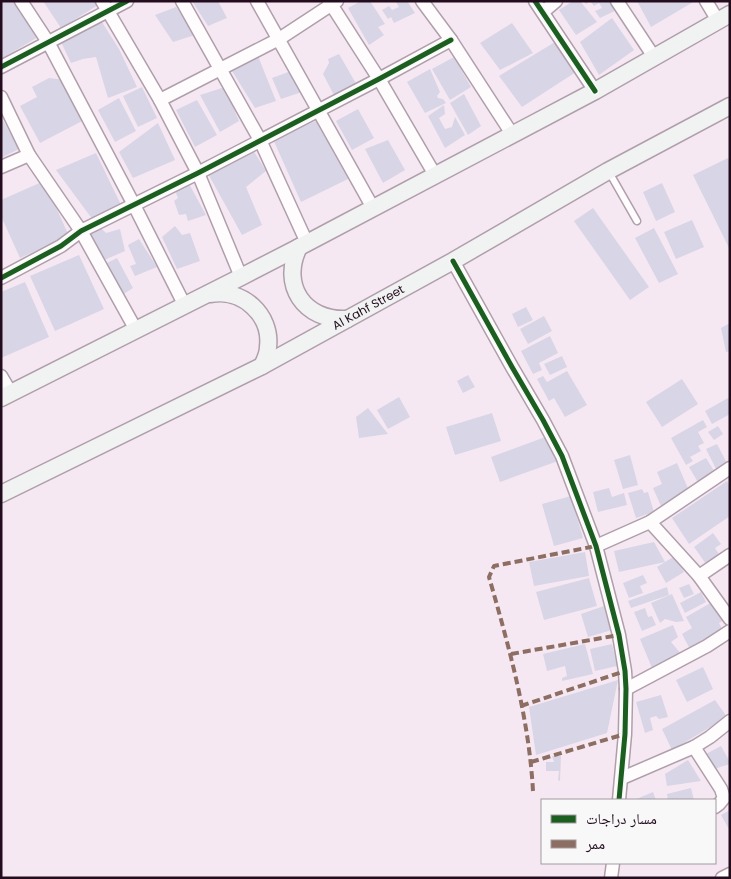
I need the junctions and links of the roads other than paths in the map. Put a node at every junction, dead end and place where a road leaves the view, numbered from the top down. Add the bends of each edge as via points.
1 (21, 1) edge
2 (127, 1) edge
3 (182, 1) edge
4 (256, 1) edge
5 (422, 1) edge
6 (556, 1) edge
7 (617, 1) edge
8 (706, 1) edge
9 (332, 3) edge
10 (105, 6) edge
11 (539, 7) edge
12 (724, 17) edge
13 (279, 39) junction
14 (451, 40) junction
15 (48, 42) junction
16 (654, 57) junction
17 (1, 67) edge
18 (221, 69) junction
19 (379, 79) junction
20 (595, 90) junction
21 (1, 96) edge
22 (160, 100) junction
23 (730, 106) edge
24 (319, 110) junction
25 (512, 134) junction
26 (260, 140) junction
27 (28, 155) junction
28 (1, 167) edge
29 (608, 171) junction
30 (198, 172) junction
31 (435, 175) junction
32 (134, 205) junction
33 (373, 208) junction
34 (637, 221) dead end
35 (81, 231) junction
36 (303, 245) junction
37 (453, 261) junction
38 (241, 277) junction
39 (1, 278) edge
40 (206, 295) junction
41 (185, 306) junction
42 (347, 318) junction
43 (136, 330) junction
44 (262, 366) junction
45 (1, 376) edge
46 (6, 396) edge
47 (730, 468) edge
48 (1, 494) edge
49 (650, 522) junction
50 (596, 546) junction
51 (730, 555) edge
52 (699, 576) junction
53 (730, 619) edge
54 (730, 631) edge
55 (626, 689) junction
56 (730, 721) edge
57 (694, 747) junction
58 (622, 778) junction
59 (619, 799) edge
60 (716, 806) edge
61 (613, 864) edge
62 (730, 874) edge
63 (611, 878) edge
64 (722, 878) edge

1 - 15 street
2 - 10 street
3 - 18 street
4 - 13 street
5 - 14 street
6 - 11 street
7 - 16 street
8 - 12 street
9 - 13 street
9 - 19 street
10 - 15 street
10 - 22 street
11 - 20 street
12 - 16 main road
13 - 18 street
13 - 24 street
14 - 19 street
14 - 25 street
15 - 17 street
15 - 32 street
16 - 20 main road
18 - 22 street
18 - 26 street
19 - 24 street
19 - 31 street
20 - 25 main road
21 - 27 street
22 - 30 street
23 - 29 main road, Al Kahf Street
24 - 26 street
24 - 33 street
25 - 31 main road
26 - 30 street
26 - 36 street
27 - 28 street
27 - 35 street
29 - 34 lane
29 - 37 main road, Al Kahf Street
30 - 32 street
30 - 38 street
31 - 33 main road
32 - 35 street
32 - 41 street
33 - 36 main road
35 - 39 street via 62,246
35 - 43 street
36 - 38 main road
36 - 42 main road via 292,265 297,294 318,314
37 - 42 main road, Al Kahf Street
37 - 50 street via 562,456
38 - 40 main road
40 - 41 main road
40 - 44 main road via 234,295 258,311 268,338
41 - 43 main road
42 - 44 main road, Al Kahf Street
43 - 46 main road
44 - 48 main road, Al Kahf Street
45 - 46 street
47 - 49 street
49 - 50 street
49 - 52 street
50 - 55 street via 619,635
51 - 52 street
52 - 53 street
54 - 55 street
55 - 58 street
56 - 57 street
57 - 58 street
57 - 60 street via 721,789 724,798
58 - 59 street
61 - 63 street
62 - 64 street

